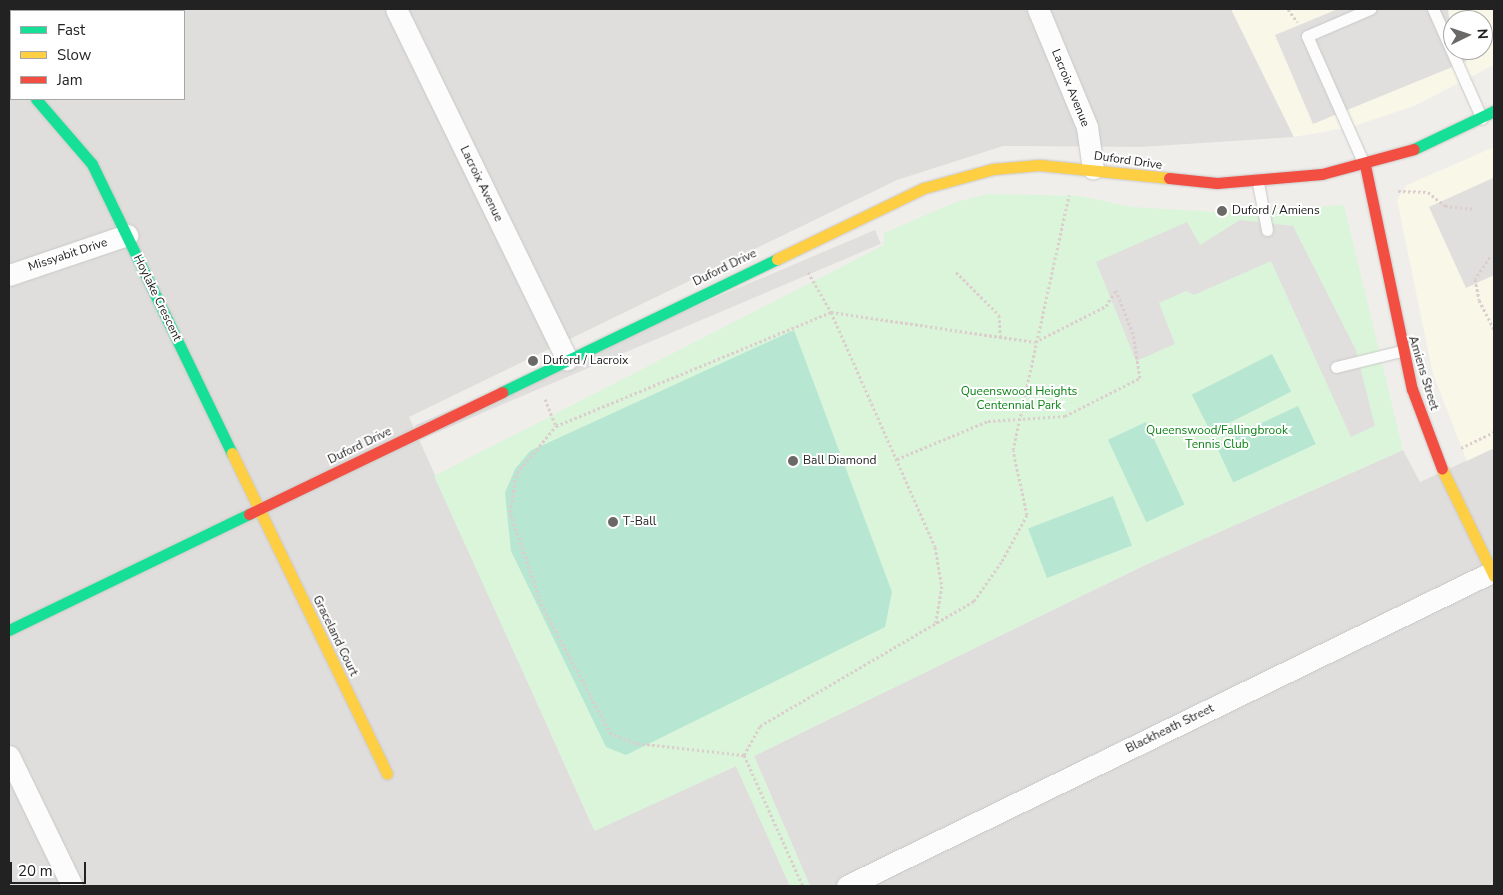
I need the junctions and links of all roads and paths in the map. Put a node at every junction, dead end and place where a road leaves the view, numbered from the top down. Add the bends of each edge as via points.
1 (396, 9) edge
2 (1038, 9) edge
3 (1370, 9) edge
4 (1433, 9) edge
5 (37, 100) edge
6 (1490, 117) edge
7 (1364, 165) junction
8 (1083, 169) junction
9 (1258, 183) junction
10 (1393, 190) dead end
11 (1472, 209) dead end
12 (1267, 230) dead end
13 (127, 236) junction
14 (796, 250) junction
15 (1490, 257) dead end
16 (956, 272) dead end
17 (9, 275) edge
18 (831, 312) junction
19 (1494, 329) edge
20 (1000, 336) junction
21 (1035, 342) junction
22 (1401, 351) junction
23 (567, 359) junction
24 (1336, 367) dead end
25 (1021, 418) junction
26 (1494, 432) edge
27 (1458, 449) dead end
28 (898, 459) junction
29 (258, 511) junction
30 (1493, 574) edge
31 (935, 624) junction
32 (9, 630) edge
33 (744, 755) junction
34 (9, 756) edge
35 (387, 774) dead end
36 (72, 886) edge
37 (803, 886) edge
38 (847, 886) edge

1 - 23 street, Lacroix Avenue
2 - 8 street, Lacroix Avenue via 1087,127
3 - 7 lane via 1307,36
4 - 6 lane
5 - 13 street, Hoylake Crescent via 92,164
6 - 7 street, Duford Drive
7 - 9 street, Duford Drive
7 - 22 street, Amiens Street
8 - 9 street, Duford Drive via 1175,182
8 - 14 street, Duford Drive via 993,169 958,177
8 - 21 path
9 - 12 lane
10 - 11 path via 1428,192 1445,206
13 - 17 street, Missyabit Drive
13 - 29 street, Hoylake Crescent
14 - 18 path
14 - 23 street, Duford Drive
15 - 19 path via 1475,279 1478,300
16 - 20 path via 999,315
18 - 20 path
18 - 28 path
18 - 33 path via 556,426 517,473 510,494 510,512 542,606 611,734 635,742
20 - 21 path
21 - 25 path
21 - 25 path via 1106,306 1116,290 1133,334 1140,378 1065,416
22 - 24 lane
22 - 30 street, Amiens Street via 1438,460
23 - 29 street, Duford Drive
25 - 28 path via 988,421
25 - 31 path via 1013,450 1027,515 974,601
26 - 27 path
28 - 31 path via 935,547 942,586
29 - 32 street, Duford Drive
29 - 35 street, Graceland Court
30 - 38 street, Blackheath Street
31 - 33 path via 760,726
33 - 37 path
34 - 36 street

